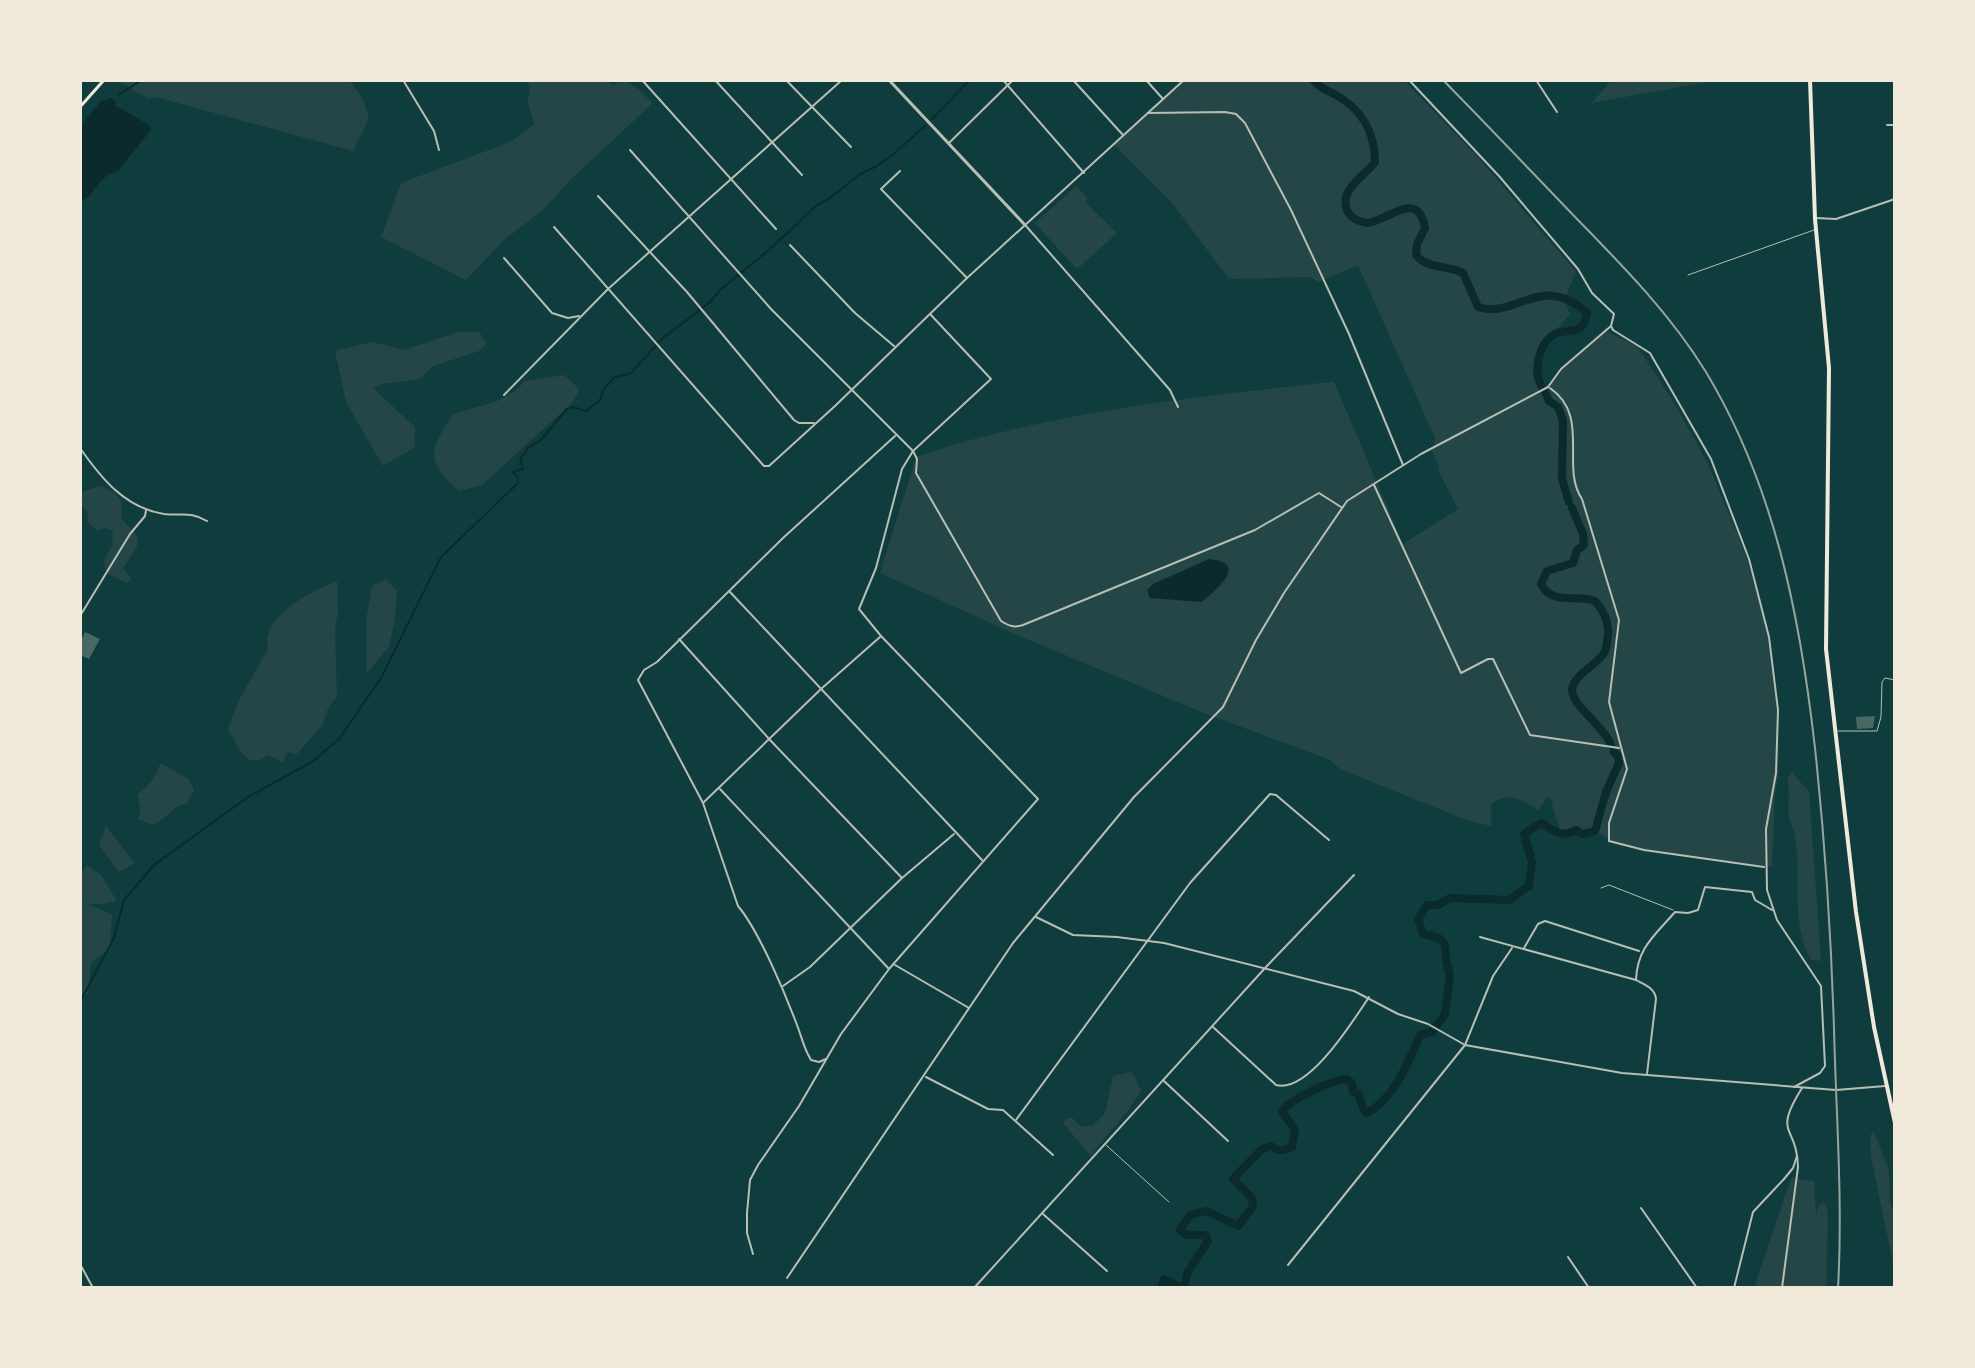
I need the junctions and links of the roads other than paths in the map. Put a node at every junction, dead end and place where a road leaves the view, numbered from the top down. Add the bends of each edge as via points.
1 (104, 80) edge
2 (403, 80) edge
3 (642, 80) edge
4 (715, 80) edge
5 (786, 80) edge
6 (842, 80) edge
7 (889, 80) edge
8 (1003, 80) edge
9 (1013, 80) edge
10 (1073, 80) edge
11 (1146, 80) edge
12 (1184, 80) edge
13 (1409, 80) edge
14 (1536, 80) edge
15 (1810, 80) edge
16 (1008, 85) junction
17 (1163, 99) junction
18 (813, 106) junction
19 (80, 107) edge
20 (1557, 112) dead end
21 (1147, 113) junction
22 (1887, 125) dead end
23 (1895, 125) edge
24 (1124, 136) junction
25 (773, 142) junction
26 (948, 144) junction
27 (851, 147) dead end
28 (439, 150) dead end
29 (630, 150) dead end
30 (900, 171) dead end
31 (1084, 173) junction
32 (802, 175) dead end
33 (732, 179) junction
34 (598, 196) dead end
35 (1895, 199) edge
36 (689, 217) junction
37 (1815, 219) junction
38 (1025, 225) junction
39 (554, 227) dead end
40 (776, 229) dead end
41 (1816, 229) junction
42 (790, 245) dead end
43 (649, 254) junction
44 (504, 258) dead end
45 (1688, 275) dead end
46 (967, 278) junction
47 (608, 289) junction
48 (930, 314) junction
49 (580, 315) junction
50 (1611, 326) junction
51 (894, 346) junction
52 (1548, 387) junction
53 (851, 390) junction
54 (504, 395) dead end
55 (1178, 407) dead end
56 (817, 423) junction
57 (897, 435) junction
58 (80, 448) edge
59 (913, 451) junction
60 (1404, 466) junction
61 (1373, 484) junction
62 (146, 509) junction
63 (1342, 509) junction
64 (207, 521) dead end
65 (730, 592) junction
66 (80, 616) edge
67 (881, 636) junction
68 (678, 638) junction
69 (1895, 680) edge
70 (821, 689) junction
71 (1836, 732) junction
72 (770, 740) junction
73 (1620, 748) junction
74 (720, 789) junction
75 (703, 803) junction
76 (955, 833) junction
77 (1329, 840) dead end
78 (983, 861) junction
79 (1765, 867) junction
80 (1354, 875) dead end
81 (902, 878) junction
82 (1601, 888) dead end
83 (1773, 910) junction
84 (1675, 912) junction
85 (1036, 917) junction
86 (850, 929) junction
87 (1480, 937) dead end
88 (1146, 940) junction
89 (1512, 948) junction
90 (1523, 949) junction
91 (1641, 951) junction
92 (894, 964) junction
93 (1266, 967) junction
94 (889, 969) junction
95 (1636, 980) junction
96 (781, 987) junction
97 (1369, 997) junction
98 (969, 1008) junction
99 (1213, 1026) junction
100 (1465, 1045) junction
101 (827, 1058) junction
102 (1647, 1075) junction
103 (925, 1076) junction
104 (1163, 1081) junction
105 (1887, 1085) junction
106 (1794, 1087) junction
107 (1802, 1087) junction
108 (1016, 1120) junction
109 (1895, 1123) edge
110 (1228, 1141) dead end
111 (1105, 1144) junction
112 (1053, 1155) dead end
113 (1797, 1155) junction
114 (1169, 1202) dead end
115 (1641, 1208) dead end
116 (1042, 1213) junction
117 (753, 1254) dead end
118 (1568, 1257) dead end
119 (80, 1264) edge
120 (1288, 1265) dead end
121 (1107, 1271) dead end
122 (787, 1278) dead end
123 (976, 1287) edge
124 (93, 1288) edge
125 (1589, 1288) edge
126 (1697, 1288) edge
127 (1734, 1288) edge
128 (1782, 1288) edge

1 - 19 main road
2 - 28 street via 434,131
3 - 33 street
4 - 25 street
5 - 18 street
6 - 18 street
7 - 26 street
8 - 16 street
9 - 16 street
10 - 24 street
11 - 17 street
12 - 17 street
13 - 50 street via 1578,269 1592,293 1614,314
14 - 20 street
15 - 37 main road
16 - 26 street
16 - 31 street
17 - 21 street
18 - 25 street
18 - 27 street
21 - 24 street
21 - 60 street via 1236,114 1245,123 1349,334
22 - 23 street
24 - 31 street
25 - 32 street
25 - 33 street
26 - 38 street
29 - 36 street
30 - 46 street via 881,189
31 - 38 street
33 - 36 street
33 - 40 street
34 - 43 street
35 - 37 street via 1836,219
36 - 43 street
36 - 53 street
37 - 41 main road
38 - 46 street
38 - 55 street via 1170,390
39 - 47 street
41 - 45 lane
41 - 71 main road via 1829,368 1826,649
42 - 51 street
43 - 47 street
43 - 56 street via 794,420
44 - 49 street via 552,313
46 - 48 street
47 - 49 street
47 - 56 street via 764,466
48 - 51 street
48 - 59 street via 991,379
49 - 54 street
50 - 52 street
50 - 79 street via 1650,353 1711,459 1749,559 1769,637 1778,710
51 - 53 street
52 - 60 street
52 - 73 street via 1563,399 1571,420 1575,488 1618,611 1609,702
53 - 56 street
53 - 57 street
57 - 59 street
57 - 65 street
58 - 62 street via 103,481
59 - 63 street via 916,473 1001,621 1013,627 1255,530 1319,493
59 - 67 street via 902,469 876,568 859,609
60 - 61 street
61 - 63 street
61 - 73 street via 1461,673 1493,659 1530,735
62 - 64 street via 197,514
62 - 66 street
63 - 85 street via 1261,630 1223,707 1134,797
65 - 68 street
65 - 70 street
67 - 70 street
67 - 78 street via 1038,799
68 - 72 street
68 - 75 street via 638,680
69 - 71 lane via 1882,682 1877,731
70 - 72 street
70 - 76 street
71 - 105 main road via 1856,912
72 - 74 street
72 - 81 street
73 - 79 street via 1627,769 1609,823 1609,841
74 - 75 street
74 - 86 street
75 - 96 street via 738,906
76 - 78 street
76 - 81 street
77 - 88 street via 1270,794
78 - 92 street
79 - 83 street
80 - 93 street
81 - 86 street
82 - 84 lane via 1609,885
83 - 84 street via 1755,900 1752,892 1705,887 1698,910
83 - 106 street via 1821,986 1823,998 1825,1066
84 - 91 street
85 - 88 street via 1073,935
85 - 98 street
86 - 94 street
86 - 96 street
87 - 89 street
88 - 93 street
88 - 108 street
89 - 90 street
89 - 100 street via 1493,976
90 - 91 street via 1545,921
90 - 95 street
91 - 95 street
92 - 94 street
92 - 98 street
93 - 97 street
93 - 99 street
94 - 101 street
95 - 102 street via 1655,993
96 - 101 street via 803,1048 811,1060
97 - 99 street via 1332,1050 1288,1086 1276,1085
97 - 100 street
98 - 103 street
99 - 104 street
100 - 102 street
100 - 120 street
101 - 117 street via 750,1180 747,1233
102 - 106 street
103 - 108 street
103 - 122 street
104 - 110 street
104 - 111 street
105 - 107 street
105 - 109 main road
106 - 107 street
107 - 113 street via 1786,1119
108 - 112 street
111 - 114 lane
111 - 116 street
113 - 127 street via 1793,1168 1753,1212
113 - 128 street
115 - 126 street
116 - 121 street
116 - 123 street
118 - 125 street
119 - 124 street

